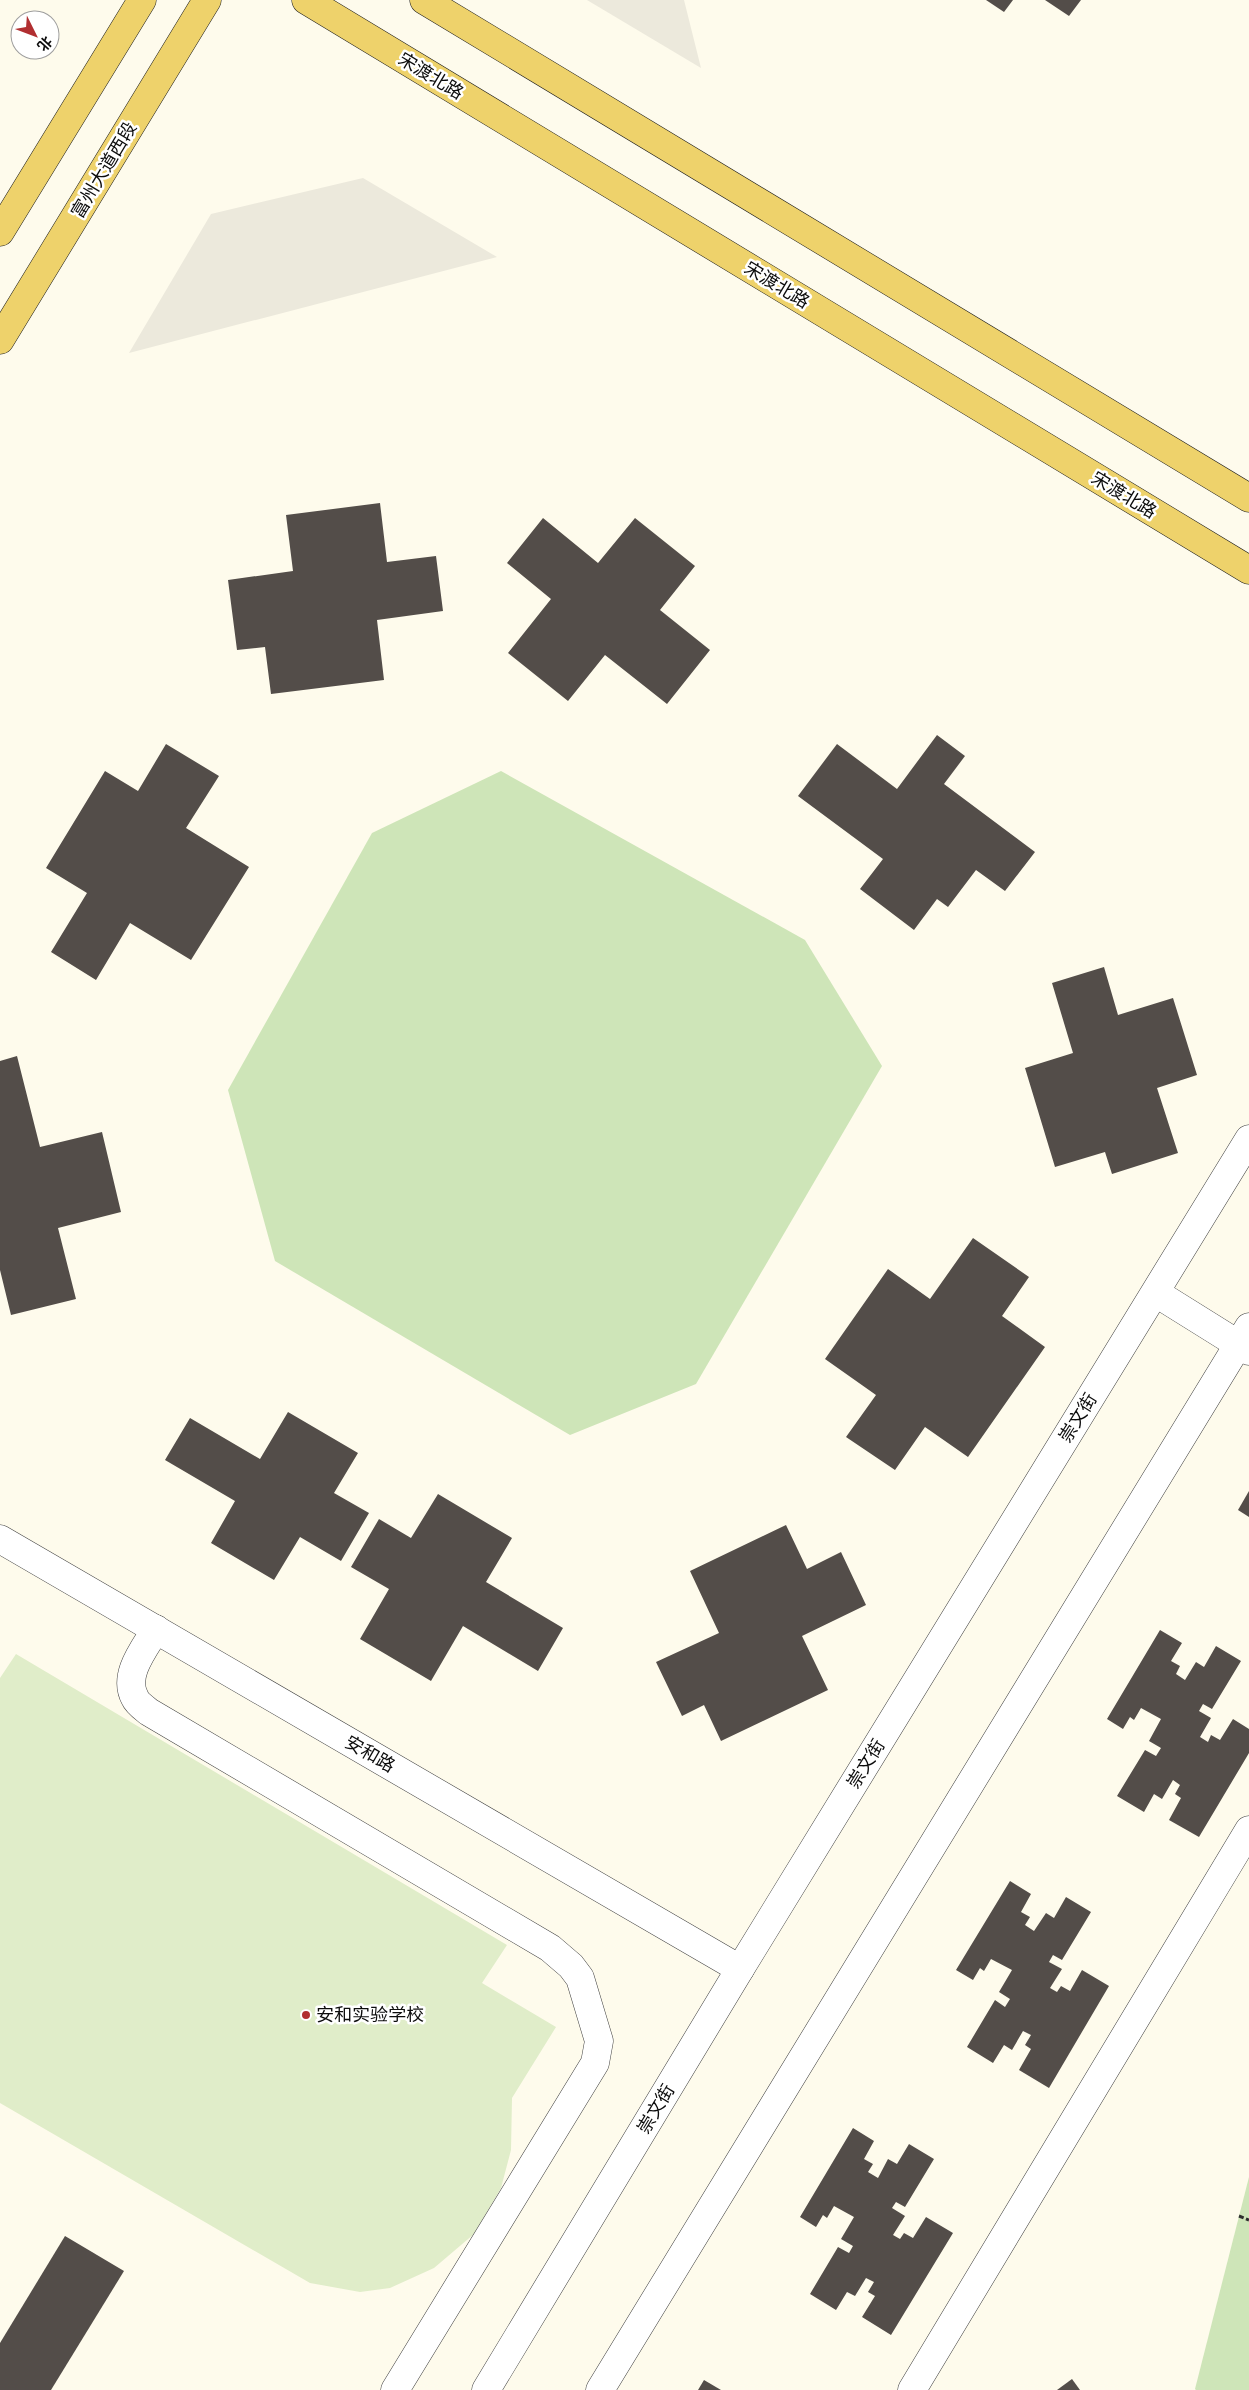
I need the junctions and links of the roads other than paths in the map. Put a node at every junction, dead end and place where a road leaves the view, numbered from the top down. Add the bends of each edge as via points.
1 (142, 0) edge
2 (207, 0) edge
3 (306, 0) edge
4 (424, 0) edge
5 (0, 232) edge
6 (0, 340) edge
7 (1249, 498) edge
8 (1249, 570) edge
9 (1249, 1139) edge
10 (1156, 1293) junction
11 (1246, 1341) edge
12 (0, 1538) edge
13 (156, 1629) junction
14 (1249, 1830) edge
15 (740, 1969) junction
16 (395, 2390) edge
17 (486, 2390) edge
18 (600, 2390) edge
19 (912, 2390) edge

1 - 5 main road
2 - 6 main road, 富州大道西段
3 - 8 main road, 宋渡北路
4 - 7 main road
9 - 10 street, 崇文街
10 - 11 street
10 - 15 street, 崇文街
11 - 18 street
12 - 13 street, 安和路
13 - 15 street, 安和路
13 - 16 street via 136,1663 130,1683 135,1699 149,1712 550,1948 580,1978 598,2041 595,2063
14 - 19 street
15 - 17 street, 崇文街

